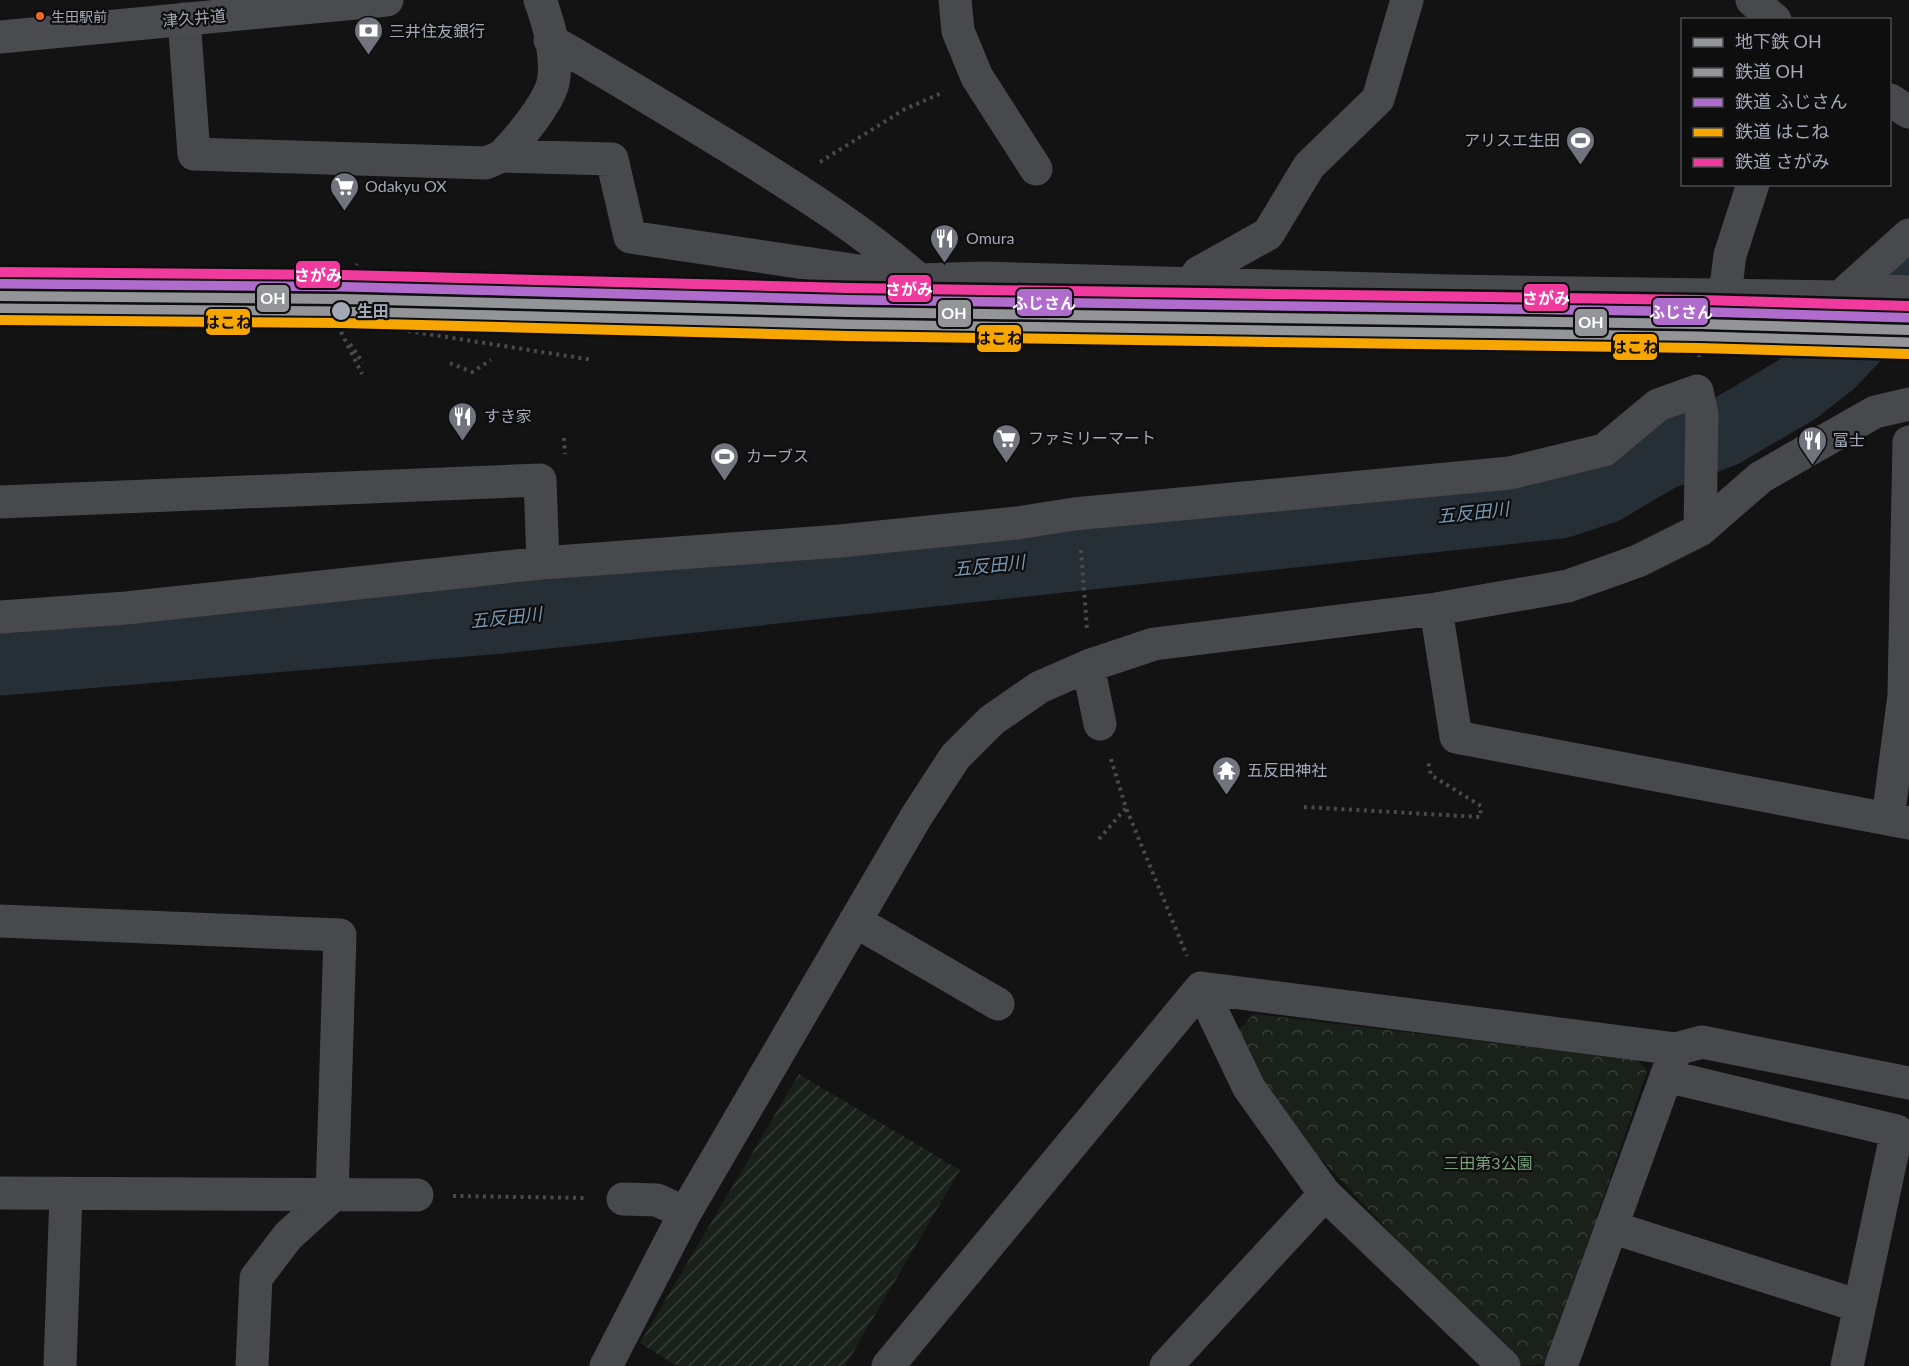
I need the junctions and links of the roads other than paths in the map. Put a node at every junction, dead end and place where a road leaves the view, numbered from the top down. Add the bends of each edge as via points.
1 (387, 0) edge
2 (540, 0) edge
3 (955, 0) edge
4 (1407, 0) edge
5 (1752, 0) edge
6 (1773, 18) edge
7 (184, 19) junction
8 (0, 37) edge
9 (550, 40) junction
10 (1891, 101) edge
11 (1909, 112) edge
12 (502, 156) junction
13 (1036, 169) dead end
14 (1752, 186) edge
15 (1898, 244) edge
16 (919, 280) junction
17 (1192, 285) junction
18 (1909, 292) edge
19 (1714, 294) junction
20 (1840, 297) junction
21 (1909, 404) edge
22 (1909, 442) edge
23 (0, 502) edge
24 (1699, 517) junction
25 (543, 563) junction
26 (1436, 609) junction
27 (0, 616) edge
28 (1088, 666) junction
29 (1100, 724) road end
30 (1898, 821) edge
31 (0, 921) edge
32 (855, 921) junction
33 (1201, 988) junction
34 (998, 1004) dead end
35 (1671, 1062) junction
36 (1909, 1083) edge
37 (0, 1193) edge
38 (1325, 1194) junction
39 (66, 1195) junction
40 (417, 1195) road end
41 (332, 1196) junction
42 (623, 1199) road end
43 (685, 1213) junction
44 (1611, 1227) junction
45 (1859, 1306) junction
46 (60, 1366) edge
47 (252, 1366) edge
48 (606, 1366) edge
49 (888, 1366) edge
50 (1166, 1366) edge
51 (1504, 1366) edge
52 (1561, 1366) edge
53 (1846, 1366) edge

1 - 7 main road, 津久井道
2 - 9 street
3 - 13 street via 958,31 977,77
4 - 17 street via 1378,99 1309,166 1268,234 1198,273
5 - 6 street
7 - 8 main road, 津久井道
7 - 12 street via 194,154 486,163
9 - 12 street via 555,65 552,86 522,135
9 - 16 street via 787,183 885,250
10 - 11 street
12 - 16 street via 612,159 630,237
14 - 19 street
15 - 20 street
16 - 17 street via 984,278
17 - 19 street
18 - 20 street via 1872,290
19 - 20 street
21 - 24 street via 1875,412
22 - 30 street
23 - 25 street via 540,480
24 - 25 street via 1700,402 1658,405 1604,450 1510,473 1074,514 840,541
24 - 26 street via 1638,561 1568,586
25 - 27 street via 126,608
26 - 28 street via 1154,644
26 - 30 street via 1456,737
28 - 29 street
28 - 32 street via 1040,687 992,720 955,757
31 - 41 street via 340,935
32 - 34 street
32 - 43 street
33 - 35 street
33 - 38 street via 1249,1088
33 - 49 street
35 - 36 street via 1702,1042
35 - 44 street
35 - 45 street via 1897,1131
37 - 39 street
38 - 50 street
38 - 51 street
39 - 41 street
39 - 46 street
40 - 41 street
41 - 47 street via 288,1236 256,1278
42 - 43 street via 657,1200
43 - 48 street
44 - 45 street
44 - 52 street
45 - 53 street

